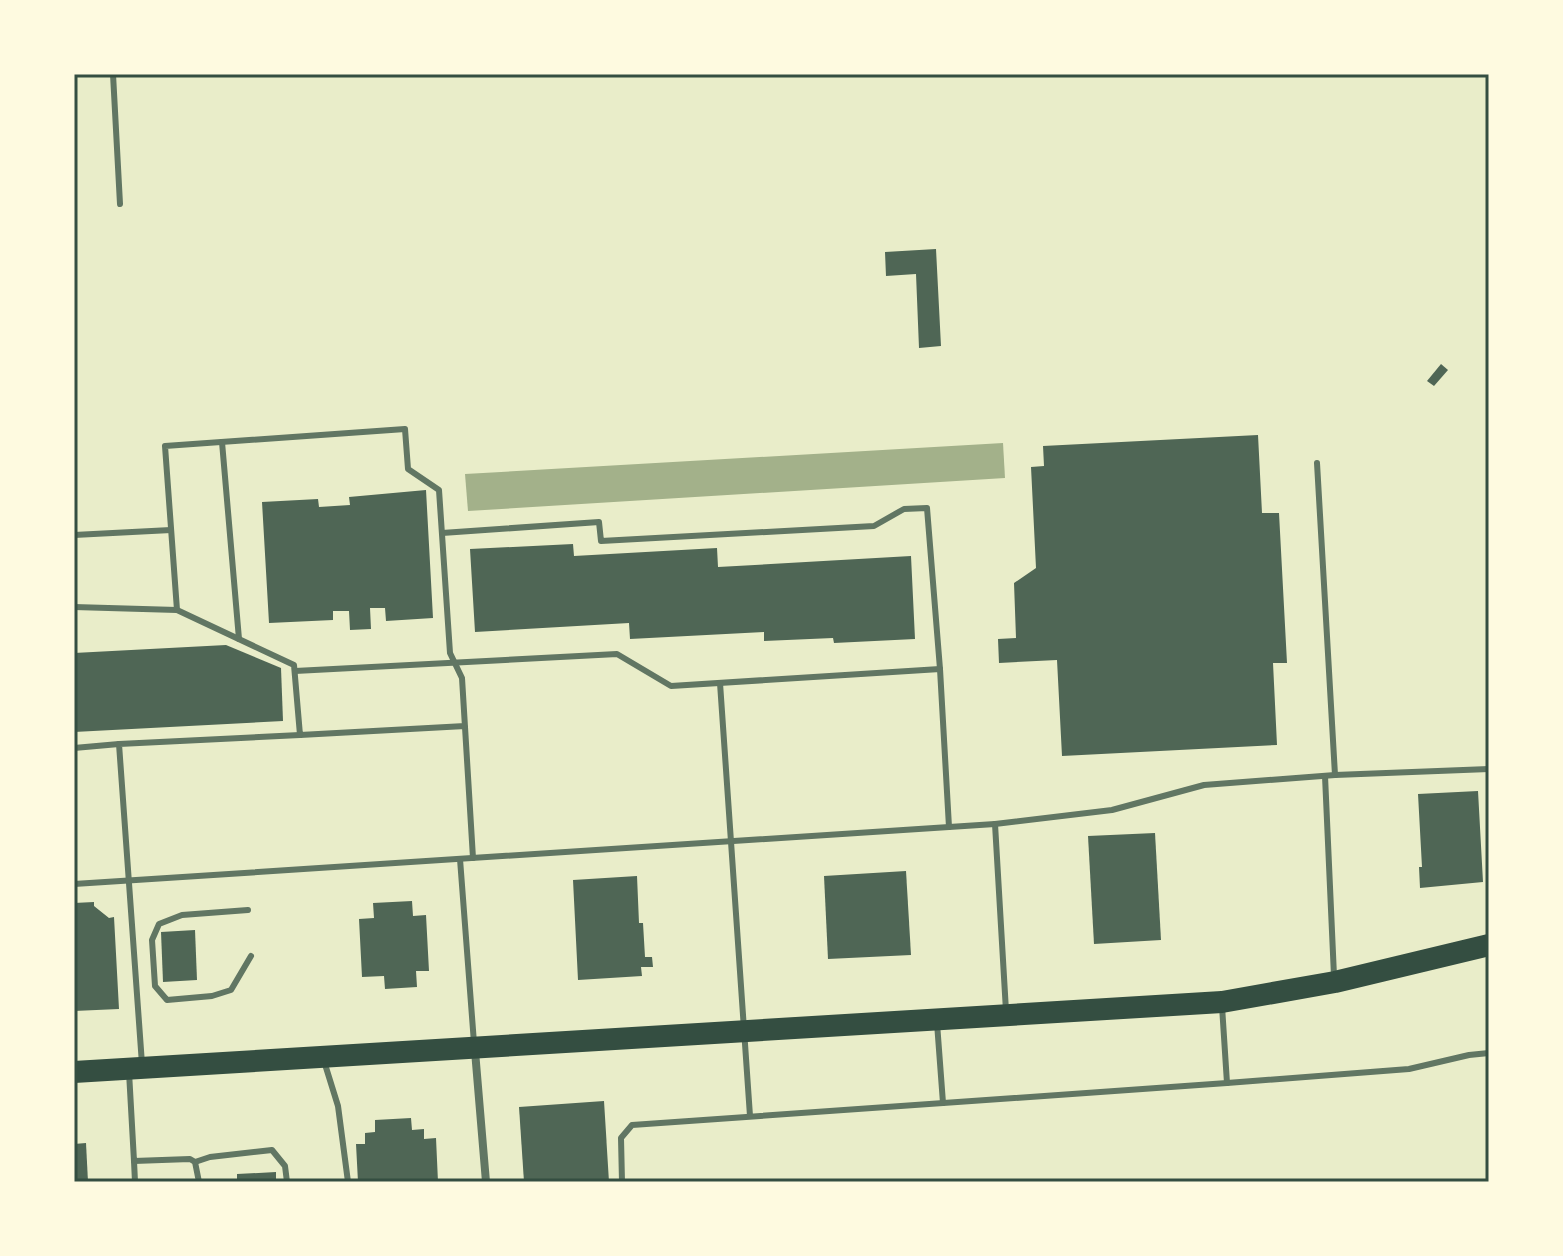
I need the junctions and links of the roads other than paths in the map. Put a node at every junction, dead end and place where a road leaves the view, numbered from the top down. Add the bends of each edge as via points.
1 (113, 74) edge
2 (120, 204) dead end
3 (222, 442) junction
4 (1317, 463) dead end
5 (171, 530) junction
6 (442, 533) junction
7 (74, 535) edge
8 (74, 607) edge
9 (177, 610) junction
10 (239, 639) junction
11 (455, 664) junction
12 (940, 669) junction
13 (295, 671) junction
14 (720, 683) junction
15 (465, 726) junction
16 (300, 735) junction
17 (119, 744) junction
18 (74, 748) edge
19 (1489, 769) edge
20 (1335, 775) junction
21 (1325, 776) junction
22 (995, 824) junction
23 (949, 827) junction
24 (731, 841) junction
25 (473, 858) junction
26 (460, 859) junction
27 (131, 880) junction
28 (74, 884) edge
29 (248, 910) dead end
30 (1489, 945) edge
31 (251, 956) dead end
32 (1335, 982) junction
33 (1222, 1002) junction
34 (1006, 1017) junction
35 (937, 1020) junction
36 (744, 1031) junction
37 (474, 1047) junction
38 (1489, 1053) edge
39 (322, 1056) junction
40 (136, 1068) junction
41 (74, 1072) edge
42 (1227, 1083) junction
43 (943, 1103) junction
44 (750, 1116) junction
45 (134, 1161) junction
46 (195, 1162) junction
47 (135, 1182) edge
48 (199, 1182) edge
49 (287, 1182) edge
50 (348, 1182) edge
51 (486, 1182) edge
52 (622, 1182) edge

1 - 2 lane
3 - 5 lane via 165,446
3 - 6 lane via 405,429 408,469 439,490
3 - 10 lane
4 - 20 lane
5 - 7 lane
5 - 9 lane
6 - 11 lane
6 - 12 lane via 599,522 601,541 874,526 904,509 927,508
8 - 9 lane
9 - 10 lane
10 - 13 lane via 294,665
11 - 13 lane
11 - 14 lane via 617,654 671,686
11 - 15 lane via 462,678
12 - 14 lane
12 - 23 lane
13 - 16 lane
14 - 24 lane
15 - 16 lane
15 - 25 lane
16 - 17 lane
17 - 18 lane
17 - 27 lane
19 - 20 lane
20 - 21 lane
21 - 22 lane via 1204,785 1112,810
21 - 32 lane
22 - 23 lane
22 - 34 lane
23 - 24 lane
24 - 25 lane
24 - 36 lane
25 - 26 lane
26 - 27 lane
26 - 37 lane
27 - 28 lane
27 - 40 lane
29 - 31 lane via 182,915 159,924 152,940 155,986 167,1000 212,996 231,990
30 - 32 highway
32 - 33 highway
33 - 34 highway
33 - 42 lane
34 - 35 highway
35 - 36 highway
35 - 43 lane
36 - 37 highway
36 - 44 lane
37 - 39 highway
37 - 51 street
38 - 42 lane via 1409,1069
39 - 40 highway
39 - 50 lane via 338,1106
40 - 41 highway
40 - 45 lane
42 - 43 lane
43 - 44 lane
44 - 52 lane via 632,1125 621,1138
45 - 46 lane
45 - 47 lane
46 - 48 lane
46 - 49 lane via 272,1150 285,1166

